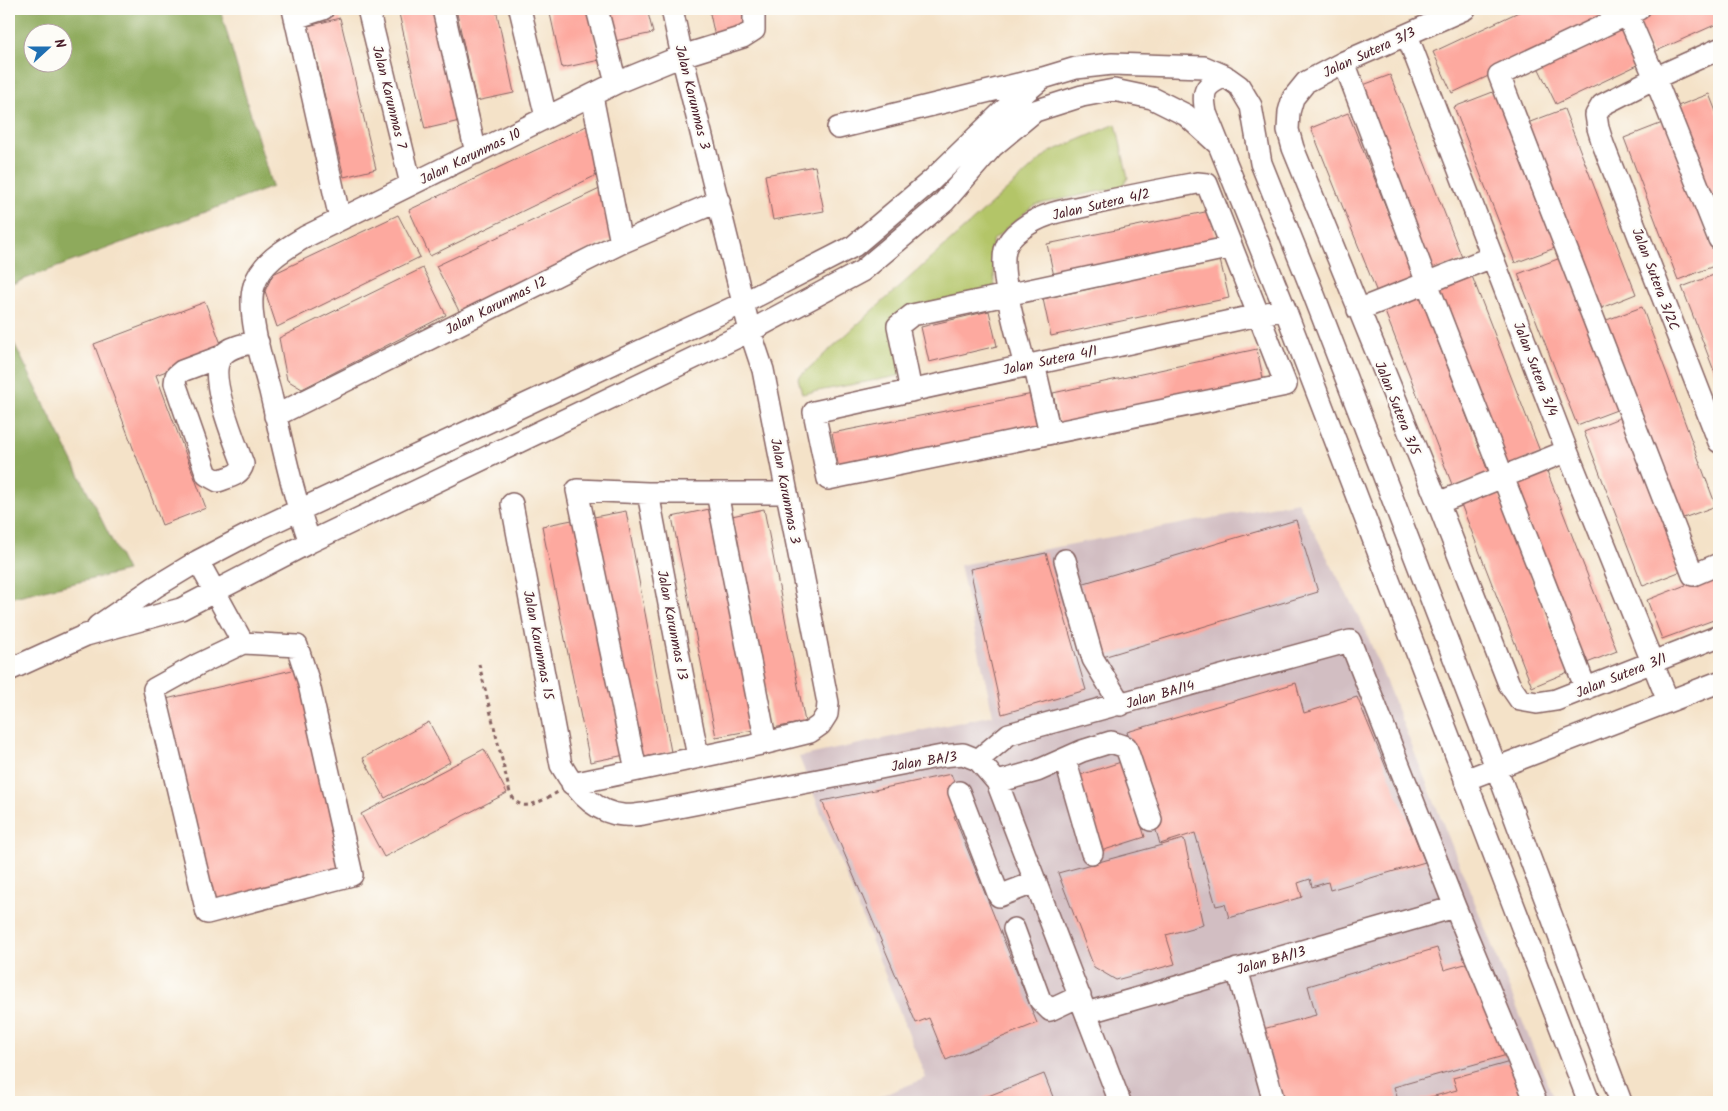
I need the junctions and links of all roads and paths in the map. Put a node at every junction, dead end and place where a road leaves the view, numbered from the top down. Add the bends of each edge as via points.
1 (323, 9) edge
2 (368, 9) edge
3 (443, 9) edge
4 (520, 9) edge
5 (597, 9) edge
6 (672, 9) edge
7 (754, 9) edge
8 (1465, 9) edge
9 (1631, 11) edge
10 (294, 13) edge
11 (1406, 35) junction
12 (1719, 50) edge
13 (682, 56) junction
14 (1344, 62) junction
15 (1225, 76) junction
16 (1043, 78) junction
17 (1655, 78) junction
18 (616, 83) junction
19 (592, 96) junction
20 (1082, 96) junction
21 (1289, 112) joint
22 (546, 117) junction
23 (838, 128) dead end
24 (1219, 145) junction
25 (476, 154) junction
26 (412, 184) junction
27 (719, 201) junction
28 (340, 220) junction
29 (1719, 239) edge
30 (620, 242) junction
31 (1232, 247) junction
32 (1492, 257) junction
33 (1427, 283) junction
34 (1008, 295) junction
35 (743, 303) junction
36 (1285, 309) junction
37 (1358, 310) junction
38 (1258, 314) junction
39 (750, 331) junction
40 (258, 342) junction
41 (222, 356) junction
42 (1029, 365) junction
43 (911, 391) junction
44 (275, 416) junction
45 (1050, 433) junction
46 (1719, 442) edge
47 (1567, 451) junction
48 (1503, 476) junction
49 (648, 493) junction
50 (717, 493) junction
51 (787, 493) junction
52 (1438, 503) junction
53 (512, 504) dead end
54 (298, 511) junction
55 (310, 542) junction
56 (1065, 560) dead end
57 (198, 561) junction
58 (1719, 564) edge
59 (214, 593) junction
60 (86, 634) junction
61 (1719, 636) edge
62 (243, 643) junction
63 (1652, 663) junction
64 (479, 664) dead end
65 (9, 670) edge
66 (1719, 682) edge
67 (1586, 688) junction
68 (1520, 700) joint
69 (1668, 701) junction
70 (1122, 705) junction
71 (766, 743) junction
72 (698, 756) junction
73 (1064, 759) junction
74 (978, 760) junction
75 (1496, 767) junction
76 (636, 770) junction
77 (1465, 780) junction
78 (997, 782) junction
79 (572, 784) junction
80 (960, 792) dead end
81 (1151, 820) dead end
82 (1092, 853) dead end
83 (1036, 882) junction
84 (1455, 907) junction
85 (1014, 930) dead end
86 (1236, 969) junction
87 (1083, 1005) junction
88 (1120, 1102) edge
89 (1274, 1102) edge
90 (1536, 1102) edge
91 (1589, 1102) edge
92 (1621, 1102) edge

1 - 10 street
2 - 26 street, Jalan Karunmas 7
3 - 25 street
4 - 22 street
5 - 18 street
6 - 13 street, Jalan Karunmas 3
7 - 13 street, Jalan Karunmas 10 via 754,30 743,37
8 - 11 street, Jalan Sutera 3/3
9 - 17 street
9 - 58 street via 1499,75 1692,575
10 - 28 street
11 - 14 street, Jalan Sutera 3/3
11 - 32 street, Jalan Sutera 3/4
12 - 17 street
13 - 18 street, Jalan Karunmas 10
13 - 27 street, Jalan Karunmas 3
14 - 21 street, Jalan Sutera 3/3 via 1306,82 1293,98
14 - 33 street
15 - 16 street via 1204,66 1112,64 1076,68
15 - 24 street via 1210,84 1203,97
15 - 75 street via 1239,86 1252,106 1261,163
16 - 20 street
16 - 23 street
16 - 35 street via 854,246
17 - 29 street
17 - 46 street, Jalan Sutera 3/2C via 1602,105 1596,115 1600,136
18 - 19 street, Jalan Karunmas 10
19 - 22 street, Jalan Karunmas 10
19 - 30 street
20 - 24 street via 1114,90 1152,98 1186,115
20 - 39 street via 1035,111 992,147 944,202 862,271
21 - 37 street, Jalan Sutera 3/5 via 1288,130 1293,148
22 - 25 street, Jalan Karunmas 10
24 - 36 street
25 - 26 street, Jalan Karunmas 10
26 - 28 street, Jalan Karunmas 10
27 - 30 street, Jalan Karunmas 12
27 - 35 street, Jalan Karunmas 3
28 - 40 street, Jalan Karunmas 10 via 297,242 264,267 254,286 252,307
30 - 44 street, Jalan Karunmas 12
31 - 34 street
31 - 34 street, Jalan Sutera 4/2 via 1207,184 1197,183 1103,201 1048,215 1013,236 1004,260
31 - 38 street
32 - 33 street
32 - 47 street, Jalan Sutera 3/4
33 - 37 street
33 - 48 street
34 - 42 street, Jalan Sutera 4/2
34 - 43 street via 912,315 898,326
35 - 39 street, Jalan Karunmas 3
35 - 54 street
36 - 38 street, Jalan Sutera 4/1
36 - 77 street
37 - 52 street, Jalan Sutera 3/5
38 - 42 street, Jalan Sutera 4/1
38 - 45 street via 1286,385
39 - 51 street, Jalan Karunmas 3 via 763,370
39 - 55 street
40 - 41 street via 230,350
40 - 44 street
41 - 41 street via 216,378 243,464 237,474 218,481 207,475 175,383 176,376 182,371
42 - 43 street, Jalan Sutera 4/1
42 - 45 street, Jalan Sutera 4/2
43 - 45 street, Jalan Sutera 4/1 via 814,412 828,479
44 - 54 street
47 - 48 street
47 - 63 street, Jalan Sutera 3/4
48 - 52 street
48 - 67 street
49 - 50 street
49 - 72 street, Jalan Karunmas 13
49 - 76 street via 577,490
50 - 51 street
50 - 71 street
51 - 71 street, Jalan Karunmas 3 via 828,703 827,714 810,732
52 - 68 street, Jalan Sutera 3/5 via 1509,684
53 - 79 street, Jalan Karunmas 15 via 561,765
54 - 55 street
54 - 57 street
55 - 59 street
56 - 70 street via 1092,659
57 - 59 street
57 - 60 street
59 - 60 street via 182,609
59 - 62 street
60 - 65 street
61 - 63 street, Jalan Sutera 3/1
62 - 62 street via 297,646 308,680 352,875 207,913 154,688
63 - 67 street, Jalan Sutera 3/1
63 - 69 street, Jalan Sutera 3/4
64 - 79 path via 510,793 515,801 523,805 534,803
66 - 69 street
67 - 68 street, Jalan Sutera 3/1 via 1556,700 1537,703
69 - 75 street
70 - 74 street, Jalan BA/14 via 1009,734
70 - 84 street, Jalan BA/14 via 1350,640
71 - 72 street, Jalan Karunmas 3
72 - 76 street, Jalan Karunmas 3
73 - 78 street via 1037,771
73 - 81 street via 1111,742 1126,747
73 - 82 street
74 - 78 street, Jalan BA/3
74 - 79 street, Jalan BA/3 via 963,754 942,756 643,814 607,812
75 - 77 street
75 - 92 street
76 - 79 street, Jalan Karunmas 3
77 - 91 street
78 - 83 street, Jalan BA/3
80 - 83 street via 999,896
83 - 87 street, Jalan BA/3
84 - 86 street, Jalan BA/13
84 - 90 street
85 - 87 street, Jalan BA/13 via 1040,1000 1050,1010
86 - 87 street, Jalan BA/13
86 - 89 street
87 - 88 street, Jalan BA/3

